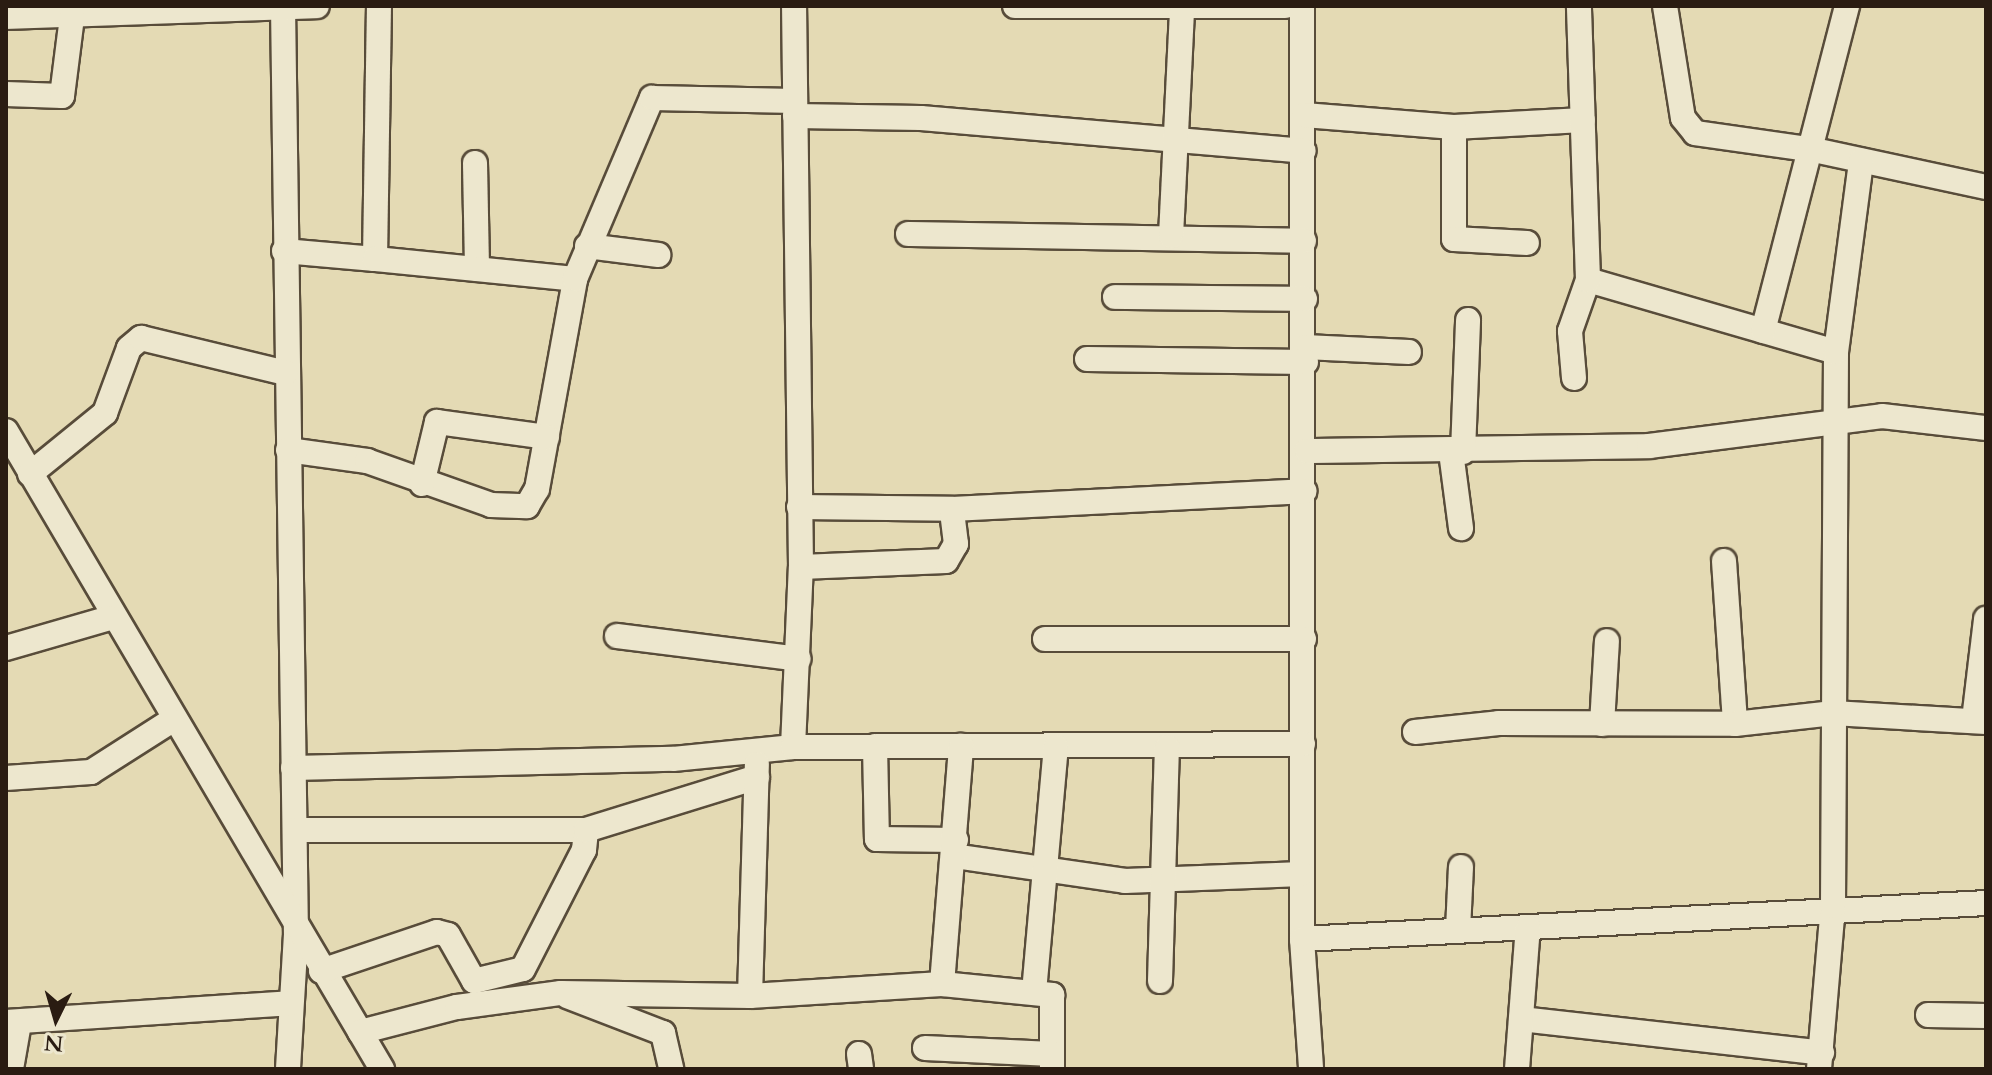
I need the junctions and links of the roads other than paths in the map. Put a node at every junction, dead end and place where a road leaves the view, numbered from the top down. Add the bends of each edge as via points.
1 (317, 6) edge
2 (379, 6) edge
3 (794, 6) edge
4 (1015, 6) edge
5 (1285, 6) edge
6 (1302, 6) edge
7 (1579, 6) edge
8 (1665, 6) edge
9 (1847, 6) edge
10 (283, 8) edge
11 (1093, 8) edge
12 (1196, 9) edge
13 (87, 13) edge
14 (6, 17) edge
15 (6, 94) edge
16 (795, 109) junction
17 (1304, 115) junction
18 (1583, 120) junction
19 (1454, 127) junction
20 (1179, 143) junction
21 (1814, 150) junction
22 (1304, 151) junction
23 (1861, 161) junction
24 (475, 163) dead end
25 (1986, 187) edge
26 (908, 234) dead end
27 (1171, 236) junction
28 (1304, 241) junction
29 (1527, 243) dead end
30 (587, 246) junction
31 (284, 251) junction
32 (658, 255) dead end
33 (375, 259) junction
34 (477, 269) junction
35 (575, 279) junction
36 (1588, 280) junction
37 (1115, 297) dead end
38 (1305, 299) junction
39 (1468, 320) dead end
40 (1763, 331) junction
41 (1409, 352) dead end
42 (1836, 352) junction
43 (1306, 354) junction
44 (1087, 359) dead end
45 (286, 373) junction
46 (1574, 378) dead end
47 (1835, 423) junction
48 (1986, 428) edge
49 (6, 431) edge
50 (547, 437) junction
51 (288, 450) junction
52 (1307, 451) junction
53 (1457, 452) junction
54 (30, 474) junction
55 (422, 484) junction
56 (1305, 491) junction
57 (799, 507) junction
58 (952, 509) junction
59 (1461, 528) dead end
60 (1724, 561) dead end
61 (801, 567) junction
62 (110, 618) junction
63 (1986, 619) edge
64 (617, 636) dead end
65 (1045, 639) dead end
66 (1304, 639) junction
67 (1607, 641) dead end
68 (6, 648) edge
69 (799, 659) junction
70 (1833, 713) junction
71 (171, 721) junction
72 (1980, 721) edge
73 (1602, 724) junction
74 (1735, 724) junction
75 (1415, 732) dead end
76 (1303, 744) junction
77 (875, 746) junction
78 (961, 746) junction
79 (793, 747) junction
80 (1056, 747) junction
81 (1167, 747) junction
82 (758, 750) junction
83 (293, 768) junction
84 (757, 777) junction
85 (6, 778) edge
86 (295, 830) junction
87 (586, 830) junction
88 (955, 848) junction
89 (1045, 865) junction
90 (1461, 867) dead end
91 (1302, 874) junction
92 (1163, 879) junction
93 (1986, 903) edge
94 (1833, 906) junction
95 (1528, 927) junction
96 (1458, 930) junction
97 (296, 934) junction
98 (1302, 939) junction
99 (321, 971) junction
100 (1160, 981) dead end
101 (942, 984) junction
102 (1034, 992) junction
103 (561, 993) junction
104 (750, 996) junction
105 (289, 1003) junction
106 (1928, 1015) dead end
107 (1986, 1016) edge
108 (1521, 1019) junction
109 (12, 1023) edge
110 (360, 1032) junction
111 (925, 1048) dead end
112 (1820, 1061) edge
113 (1052, 1062) edge
114 (11, 1069) edge
115 (288, 1069) edge
116 (382, 1069) edge
117 (671, 1069) edge
118 (1311, 1069) edge
119 (1517, 1069) edge

1 - 10 street
2 - 33 street
3 - 16 street
4 - 11 street
5 - 12 street
6 - 17 street
7 - 18 street
8 - 21 street via 1688,128
9 - 21 street
10 - 13 street
10 - 31 street
11 - 12 street
12 - 20 street
13 - 14 street
13 - 15 street via 62,96
16 - 20 street
16 - 30 street via 652,98
16 - 57 street
17 - 19 street
17 - 22 street
18 - 19 street
18 - 36 street
19 - 29 street via 1454,239
20 - 22 street
20 - 27 street
21 - 23 street
21 - 40 street
22 - 28 street
23 - 25 street
23 - 42 street
24 - 34 street
26 - 27 street
27 - 28 street
28 - 38 street
30 - 32 street
30 - 35 street
31 - 33 street
31 - 45 street
33 - 34 street
34 - 35 street
35 - 50 street
36 - 40 street
36 - 46 street via 1570,331
37 - 38 street
38 - 43 street
39 - 53 street
40 - 42 street
41 - 43 street
42 - 47 street
43 - 44 street
43 - 52 street
45 - 51 street
45 - 54 street via 141,338 129,348 105,413
47 - 48 street via 1909,416
47 - 53 street via 1649,446
47 - 70 street
49 - 54 street
50 - 55 street via 437,422
50 - 55 street via 527,506 505,508
51 - 55 street via 367,461
51 - 83 street
52 - 53 street
52 - 56 street
53 - 59 street
54 - 62 street
56 - 58 street
56 - 66 street
57 - 58 street
57 - 61 street
58 - 61 street via 956,544 946,561
60 - 74 street
61 - 69 street
62 - 68 street
62 - 71 street
63 - 72 street
64 - 69 street
65 - 66 street
66 - 76 street
67 - 73 street
69 - 79 street
70 - 72 street
70 - 74 street
70 - 94 street
71 - 85 street via 91,772
71 - 97 street
73 - 74 street
73 - 75 street
76 - 81 street
76 - 91 street
77 - 78 street
77 - 79 street
77 - 88 street via 877,839
78 - 80 street
78 - 88 street
79 - 82 street
80 - 81 street
80 - 89 street
81 - 92 street
82 - 83 street via 673,759
82 - 84 street
83 - 86 street
84 - 87 street
84 - 104 street
86 - 87 street
86 - 97 street
87 - 99 street via 584,850 523,969 474,981 448,935 437,932
88 - 89 street
88 - 101 street
89 - 92 street via 1099,879
89 - 102 street
90 - 96 street
91 - 92 street
91 - 98 street
92 - 100 street
93 - 94 street
94 - 95 street
94 - 112 street
95 - 96 street
95 - 108 street
96 - 98 street
97 - 99 street
97 - 105 street
98 - 118 street
99 - 110 street
101 - 102 street
101 - 104 street
102 - 113 street via 1052,995
103 - 104 street
103 - 110 street via 457,1007
103 - 117 street via 663,1033
105 - 109 street
105 - 115 street
106 - 107 street
108 - 112 street
108 - 119 street
109 - 114 street
110 - 116 street
111 - 113 street

